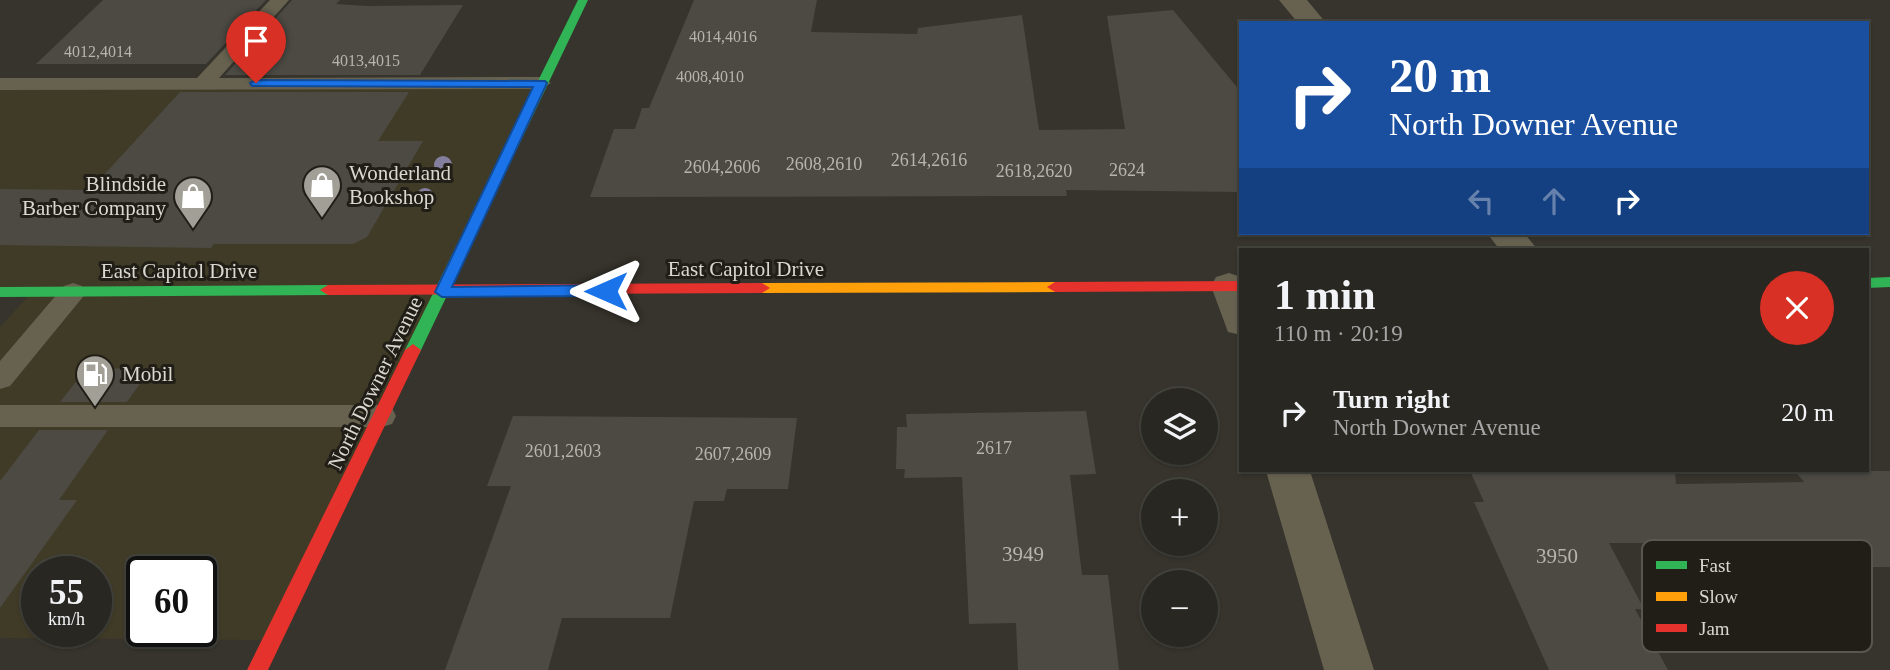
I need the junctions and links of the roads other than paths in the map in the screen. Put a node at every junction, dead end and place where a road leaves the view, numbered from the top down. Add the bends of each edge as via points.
1 (280, 0) edge
2 (583, 0) edge
3 (1292, 0) edge
4 (1310, 21) edge
5 (541, 83) junction
6 (0, 84) edge
7 (202, 84) junction
8 (1506, 235) edge
9 (1518, 248) edge
10 (1890, 282) edge
11 (1869, 283) edge
12 (1235, 286) edge
13 (0, 292) edge
14 (73, 292) junction
15 (442, 292) junction
16 (1239, 310) edge
17 (0, 379) edge
18 (0, 416) edge
19 (382, 416) junction
20 (1288, 472) edge
21 (257, 670) edge
22 (1349, 670) edge

1 - 7 lane
2 - 5 main road, North Downer Avenue
3 - 4 street
5 - 7 lane
5 - 15 main road, North Downer Avenue
6 - 7 lane
8 - 9 street
10 - 11 main road
12 - 15 main road, East Capitol Drive
12 - 16 street
13 - 14 main road, East Capitol Drive
14 - 15 main road, East Capitol Drive
14 - 17 lane
15 - 19 main road, North Downer Avenue
18 - 19 lane
19 - 21 main road, North Downer Avenue
20 - 22 street

